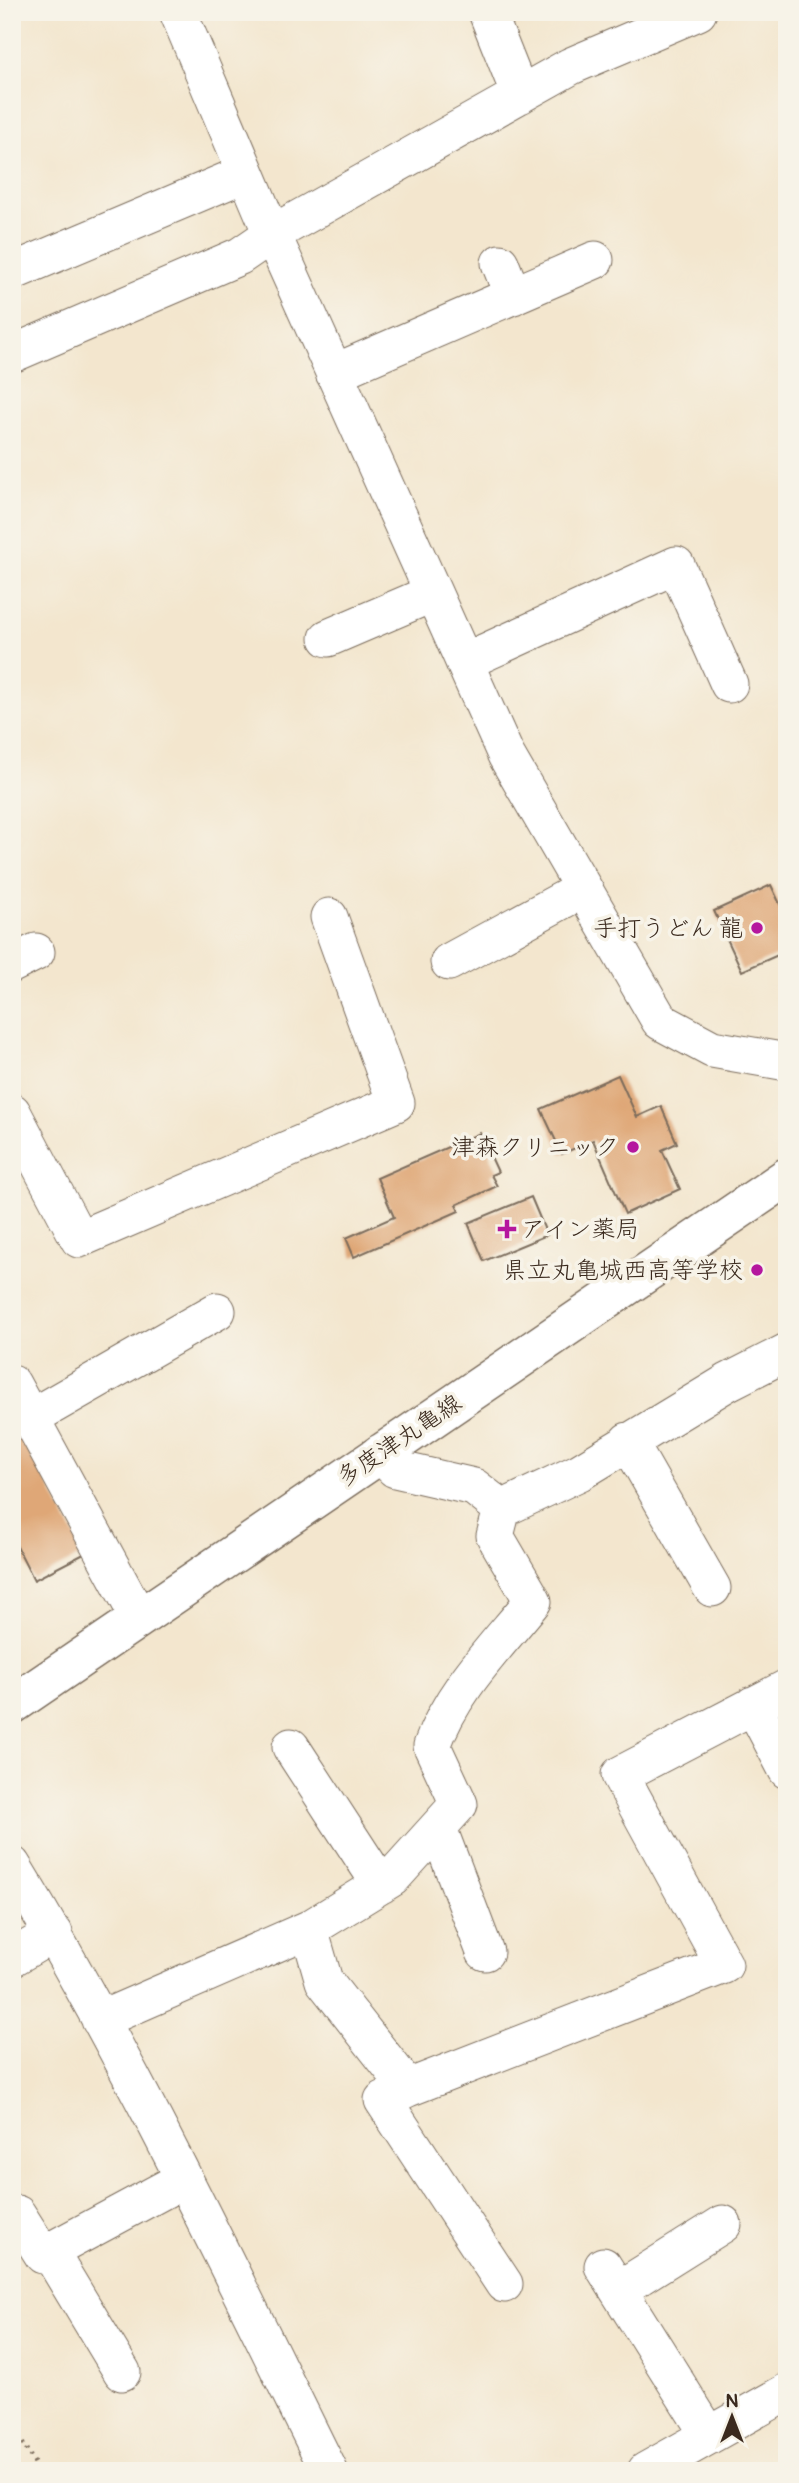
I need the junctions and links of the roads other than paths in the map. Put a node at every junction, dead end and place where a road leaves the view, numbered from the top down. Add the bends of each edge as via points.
1 (177, 12) edge
2 (487, 12) edge
3 (698, 12) edge
4 (520, 95) junction
5 (246, 173) junction
6 (272, 234) junction
7 (595, 260) dead end
8 (12, 272) edge
9 (12, 354) edge
10 (334, 373) junction
11 (433, 593) junction
12 (328, 638) dead end
13 (464, 662) junction
14 (729, 684) dead end
15 (583, 889) junction
16 (329, 917) dead end
17 (449, 962) dead end
18 (787, 1062) edge
19 (12, 1112) edge
20 (787, 1177) edge
21 (217, 1311) dead end
22 (787, 1352) edge
23 (12, 1384) edge
24 (30, 1418) junction
25 (628, 1441) junction
26 (380, 1453) junction
27 (502, 1509) junction
28 (712, 1588) dead end
29 (139, 1618) junction
30 (787, 1688) edge
31 (12, 1705) edge
32 (754, 1705) junction
33 (291, 1747) dead end
34 (787, 1770) edge
35 (438, 1828) junction
36 (12, 1865) edge
37 (381, 1885) junction
38 (309, 1929) junction
39 (54, 1934) junction
40 (485, 1952) dead end
41 (12, 1958) edge
42 (100, 2020) junction
43 (408, 2088) junction
44 (184, 2179) junction
45 (17, 2214) dead end
46 (723, 2224) dead end
47 (49, 2251) junction
48 (504, 2284) dead end
49 (122, 2372) dead end
50 (787, 2392) edge
51 (709, 2435) junction
52 (329, 2471) edge
53 (646, 2471) edge

1 - 5 street
2 - 4 street
3 - 4 street via 571,66
4 - 6 street
5 - 6 street
5 - 8 street
6 - 9 street via 240,256
6 - 10 street
7 - 10 street via 506,279
10 - 11 street
11 - 12 street
11 - 13 street
13 - 14 street via 676,565
13 - 15 street via 506,755
15 - 17 street
15 - 18 street via 660,1021 712,1049
16 - 19 street via 396,1103 79,1238
20 - 26 main road, 多度津丸亀線
21 - 24 street
22 - 25 street
23 - 24 street
24 - 29 street
25 - 27 street via 580,1472
25 - 28 street
26 - 27 street via 395,1469 474,1487
26 - 29 main road, 多度津丸亀線
27 - 35 street via 495,1536 533,1601 455,1697 440,1725 432,1746 459,1804
29 - 31 main road, 多度津丸亀線
30 - 32 street
32 - 34 street
32 - 43 street via 620,1775 724,1965
33 - 37 street
35 - 37 street
35 - 40 street
36 - 39 street
37 - 38 street
38 - 42 street
38 - 43 street via 324,1982
39 - 41 street
39 - 42 street
42 - 44 street
43 - 48 street via 383,2100
44 - 47 street
44 - 52 street
45 - 47 street via 43,2255
46 - 51 street via 611,2278
47 - 49 street
50 - 51 street
51 - 53 street

